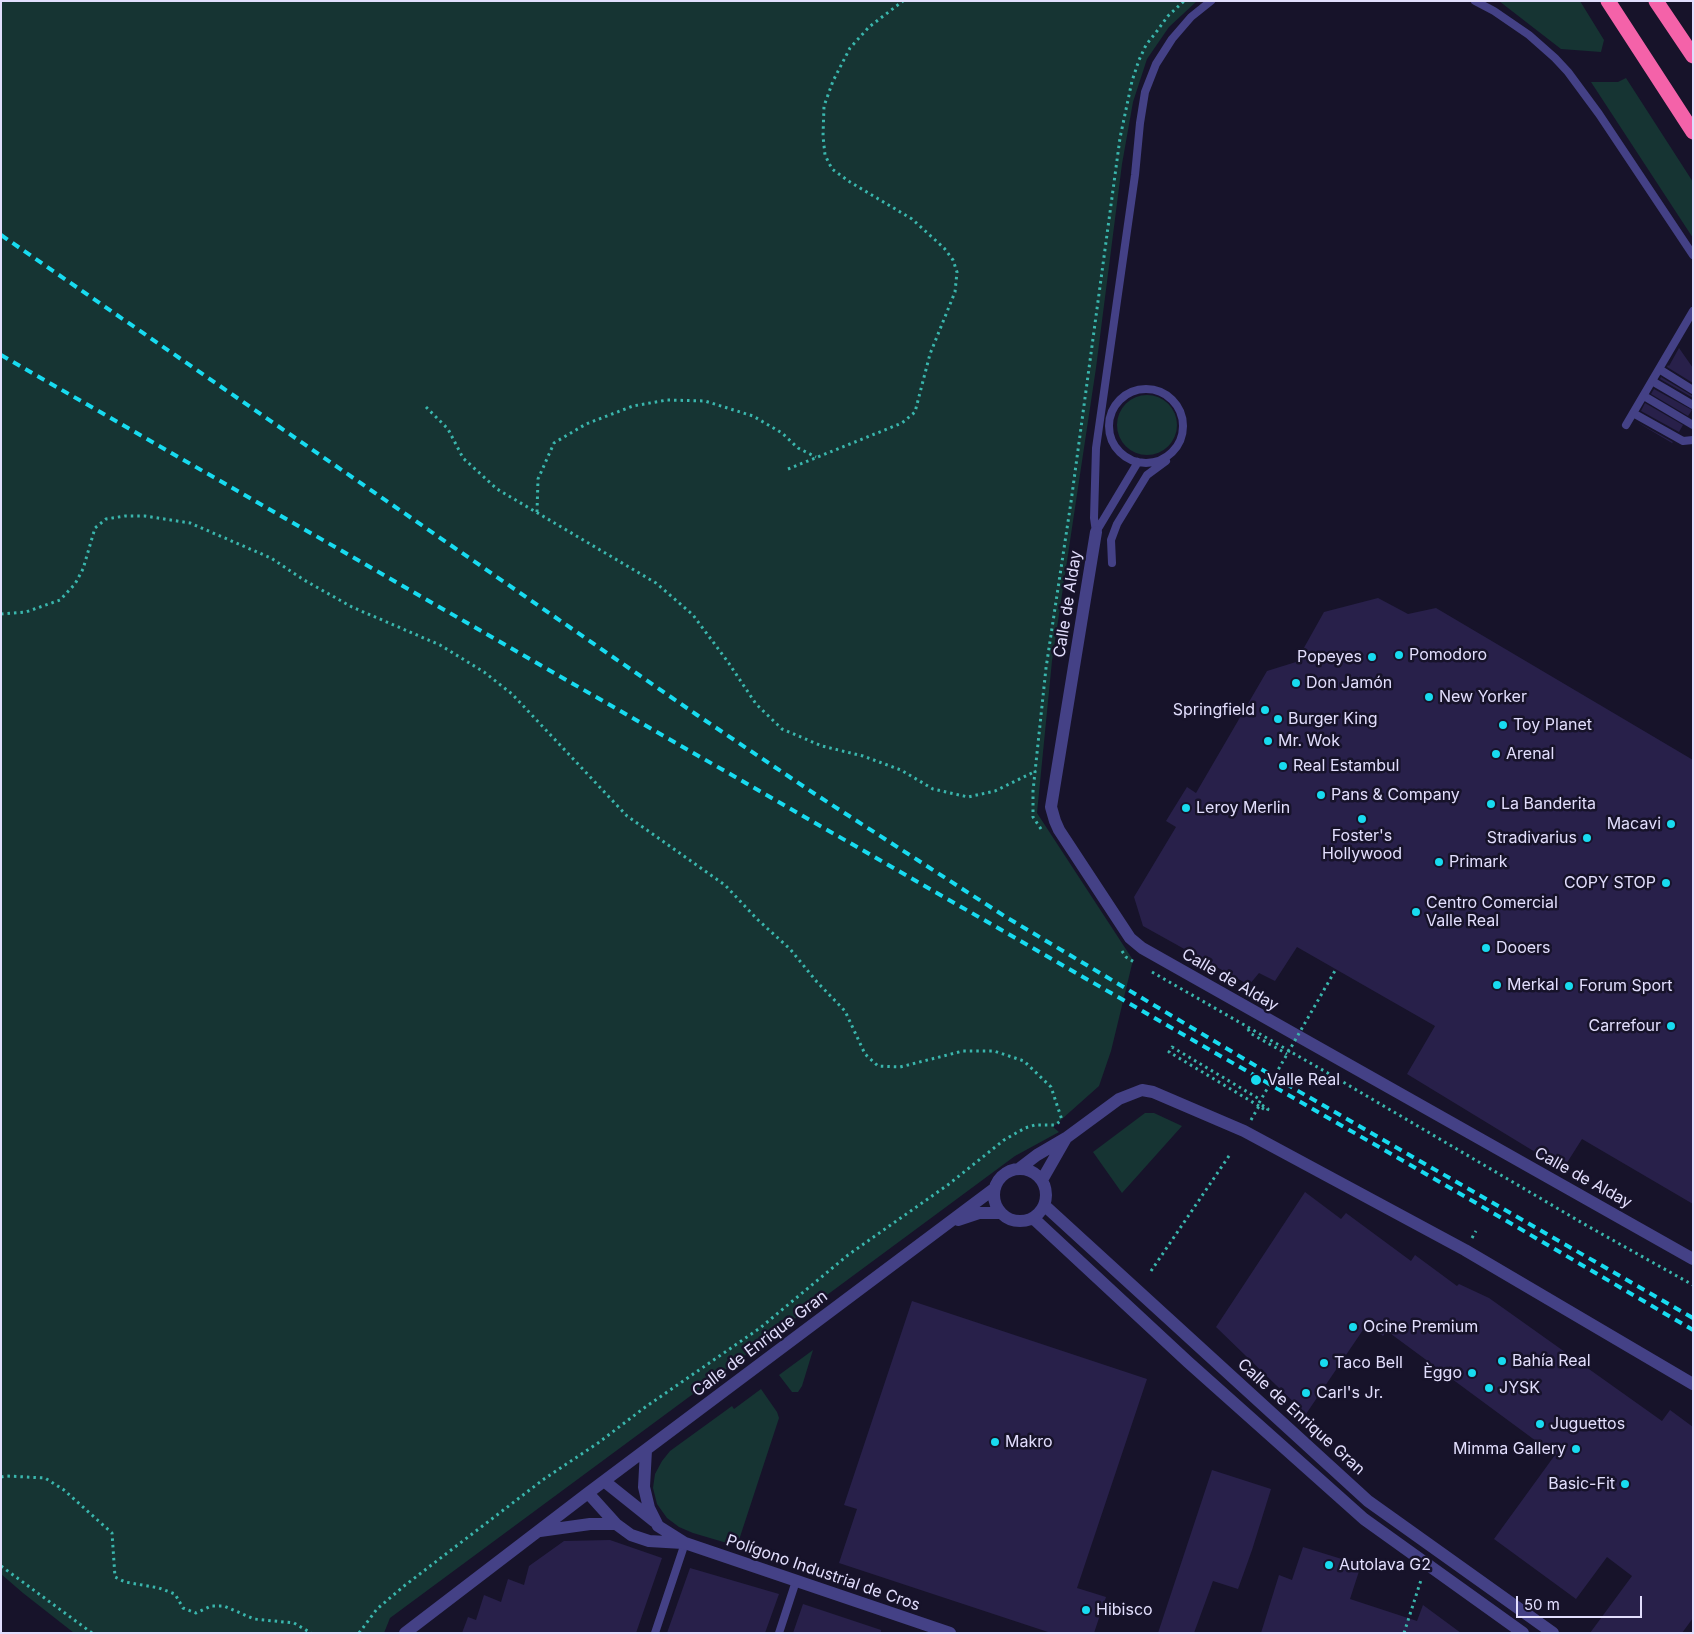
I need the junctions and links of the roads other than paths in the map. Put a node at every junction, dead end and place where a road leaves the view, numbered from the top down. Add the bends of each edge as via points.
1 (1211, 1) edge
2 (1475, 1) edge
3 (1608, 1) edge
4 (1656, 1) edge
5 (1693, 56) edge
6 (1693, 132) edge
7 (1693, 256) edge
8 (1692, 313) edge
9 (1659, 369) junction
10 (1652, 381) junction
11 (1693, 390) edge
12 (1644, 396) junction
13 (1693, 405) edge
14 (1633, 413) junction
15 (1109, 421) junction
16 (1626, 425) dead end
17 (1693, 425) edge
18 (1693, 440) edge
19 (1096, 448) junction
20 (1172, 452) junction
21 (1138, 462) junction
22 (1096, 532) junction
23 (1112, 562) dead end
24 (1066, 1138) junction
25 (1020, 1168) junction
26 (1042, 1180) junction
27 (995, 1188) junction
28 (1044, 1205) junction
29 (1001, 1213) junction
30 (1033, 1218) junction
31 (951, 1222) junction
32 (1693, 1258) edge
33 (1693, 1384) edge
34 (646, 1450) junction
35 (604, 1481) junction
36 (588, 1493) junction
37 (616, 1524) junction
38 (658, 1525) junction
39 (537, 1532) junction
40 (685, 1543) junction
41 (796, 1581) junction
42 (918, 1628) edge
43 (405, 1633) edge
44 (656, 1633) edge
45 (779, 1633) edge
46 (950, 1633) edge
47 (1523, 1633) edge
48 (1553, 1633) edge

1 - 19 lane via 1172,39 1156,64 1145,92
2 - 7 lane via 1529,35 1568,72
3 - 6 highway
4 - 5 highway
8 - 9 lane
9 - 10 lane
9 - 11 lane
10 - 12 lane
10 - 13 lane
12 - 14 lane
12 - 17 lane
14 - 16 lane
14 - 18 lane via 1683,441
15 - 19 lane
15 - 20 lane via 1114,407 1131,392 1160,392 1173,401 1182,421 1180,441
15 - 21 lane via 1114,445 1122,454
19 - 22 lane
20 - 21 lane via 1161,460
20 - 23 lane via 1166,461 1147,475 1117,524 1111,540
21 - 22 lane
22 - 32 street, Calle de Alday via 1051,808 1059,830 1130,938 1142,948
24 - 25 street
24 - 26 street
24 - 33 street via 1119,1099 1142,1090 1163,1095 1276,1148 1465,1250
25 - 26 street via 1037,1173
25 - 27 street via 1004,1174
26 - 28 street via 1047,1197
27 - 29 street via 996,1205
27 - 31 street, Calle de Enrique Gran
28 - 30 street
28 - 48 street, Calle de Enrique Gran via 1368,1500
29 - 30 street via 1016,1221
29 - 31 street, Calle de Enrique Gran via 979,1213
30 - 47 street, Calle de Enrique Gran via 1364,1519
31 - 34 street, Calle de Enrique Gran
34 - 35 street, Calle de Enrique Gran
34 - 38 street via 644,1487 649,1508
35 - 36 street, Calle de Enrique Gran
35 - 38 street, Polígono Industrial de Cros
36 - 37 street, Polígono Industrial de Cros
36 - 39 street
37 - 39 street via 590,1524
37 - 40 street, Polígono Industrial de Cros via 631,1535 649,1541
38 - 40 street, Polígono Industrial de Cros
39 - 43 street
40 - 41 street, Polígono Industrial de Cros
40 - 44 lane
41 - 42 street, Polígono Industrial de Cros
41 - 45 lane
42 - 46 street, Polígono Industrial de Cros

